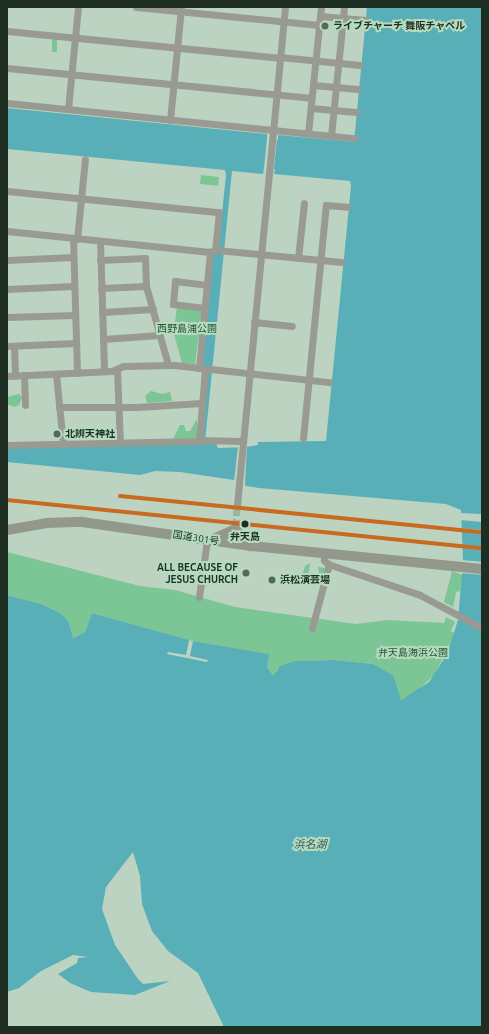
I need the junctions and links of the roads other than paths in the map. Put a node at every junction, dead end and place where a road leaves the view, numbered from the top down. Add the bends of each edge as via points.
1 (78, 7) edge
2 (136, 7) edge
3 (285, 7) edge
4 (321, 7) edge
5 (344, 7) edge
6 (181, 9) edge
7 (320, 16) junction
8 (343, 18) junction
9 (366, 20) dead end
10 (284, 22) junction
11 (319, 25) junction
12 (7, 31) edge
13 (75, 38) junction
14 (177, 48) junction
15 (280, 57) junction
16 (316, 60) junction
17 (339, 62) junction
18 (360, 65) dead end
19 (7, 68) edge
20 (71, 74) junction
21 (173, 84) junction
22 (313, 85) junction
23 (336, 87) junction
24 (358, 89) dead end
25 (276, 95) junction
26 (312, 98) junction
27 (7, 103) edge
28 (311, 108) junction
29 (68, 109) junction
30 (334, 110) junction
31 (356, 112) dead end
32 (170, 120) junction
33 (273, 130) junction
34 (308, 133) junction
35 (331, 136) junction
36 (354, 138) dead end
37 (85, 159) dead end
38 (7, 191) edge
39 (81, 198) junction
40 (304, 203) dead end
41 (347, 207) dead end
42 (7, 232) edge
43 (75, 238) junction
44 (100, 241) junction
45 (216, 251) junction
46 (261, 254) junction
47 (73, 257) junction
48 (298, 258) junction
49 (7, 260) edge
50 (100, 260) junction
51 (321, 260) junction
52 (341, 262) dead end
53 (207, 285) junction
54 (74, 286) junction
55 (146, 286) junction
56 (101, 288) junction
57 (7, 289) edge
58 (205, 308) junction
59 (153, 309) junction
60 (102, 312) junction
61 (75, 315) junction
62 (7, 317) edge
63 (254, 322) junction
64 (292, 326) dead end
65 (160, 335) junction
66 (103, 339) junction
67 (76, 343) junction
68 (10, 346) edge
69 (168, 365) junction
70 (117, 369) junction
71 (206, 369) junction
72 (104, 372) junction
73 (77, 373) junction
74 (56, 374) junction
75 (249, 374) junction
76 (24, 375) junction
77 (7, 376) edge
78 (15, 376) junction
79 (309, 380) junction
80 (329, 382) dead end
81 (202, 403) junction
82 (25, 405) dead end
83 (119, 405) junction
84 (59, 407) junction
85 (303, 438) dead end
86 (202, 440) junction
87 (120, 443) junction
88 (243, 443) junction
89 (63, 444) junction
90 (7, 445) edge
91 (237, 505) tunnel mouth
92 (7, 530) edge
93 (207, 540) junction
94 (250, 546) junction
95 (324, 554) junction
96 (329, 564) junction
97 (482, 569) edge
98 (199, 597) dead end
99 (312, 628) dead end
100 (482, 628) edge

1 - 13 street
2 - 6 street
3 - 10 street
4 - 7 street
5 - 8 street
6 - 10 street
6 - 14 street
7 - 8 street
7 - 11 street
8 - 9 street
8 - 17 street
10 - 11 street
10 - 15 street
11 - 16 street
12 - 13 street
13 - 14 street
13 - 20 street
14 - 15 street
14 - 21 street
15 - 16 street
15 - 25 street
16 - 17 street
16 - 22 street
17 - 18 street
17 - 23 street
19 - 20 street
20 - 21 street
20 - 29 street
21 - 25 street
21 - 32 street
22 - 23 street
22 - 26 street
23 - 24 street
23 - 30 street
25 - 26 street
25 - 33 street
26 - 28 street
27 - 29 street
28 - 30 street
28 - 34 street
29 - 32 street
30 - 31 street
30 - 35 street
32 - 33 street
33 - 34 street
33 - 46 street
34 - 35 street
35 - 36 street
37 - 39 street
38 - 39 street
39 - 43 street
39 - 45 street via 219,212
40 - 48 street
41 - 51 street via 326,205
42 - 43 street
43 - 44 street
43 - 47 street
44 - 45 street
44 - 50 street
45 - 46 street
45 - 53 street
46 - 48 street
46 - 63 street
47 - 49 street
47 - 54 street
48 - 51 street
50 - 55 street via 145,258
50 - 56 street
51 - 52 street
51 - 79 street
53 - 58 street
53 - 58 street via 175,281 170,304
54 - 57 street
54 - 61 street
55 - 56 street
55 - 59 street
56 - 60 street
58 - 71 street
59 - 60 street
59 - 65 street
60 - 66 street
61 - 62 street
61 - 67 street
63 - 64 street
63 - 75 street
65 - 66 street
65 - 69 street
66 - 72 street
67 - 68 street
67 - 73 street
68 - 78 street
69 - 70 street via 123,366
69 - 71 street
70 - 72 street
70 - 83 street
71 - 75 street
71 - 81 street
72 - 73 street
73 - 74 street
74 - 76 street
74 - 84 street
75 - 79 street
75 - 88 street
76 - 78 street
76 - 82 street
77 - 78 street
79 - 80 street
79 - 85 street
81 - 83 street via 137,407
81 - 86 street
83 - 84 street
83 - 87 street
84 - 89 street
86 - 87 street
86 - 88 street
87 - 89 street
88 - 91 street
89 - 90 street
92 - 93 highway, 国道301号 via 73,521
93 - 94 highway, 国道301号
93 - 94 highway via 236,528
93 - 98 street
94 - 95 highway, 国道301号
95 - 96 street via 325,561
95 - 97 highway, 国道301号
96 - 99 street
96 - 100 street via 420,595

